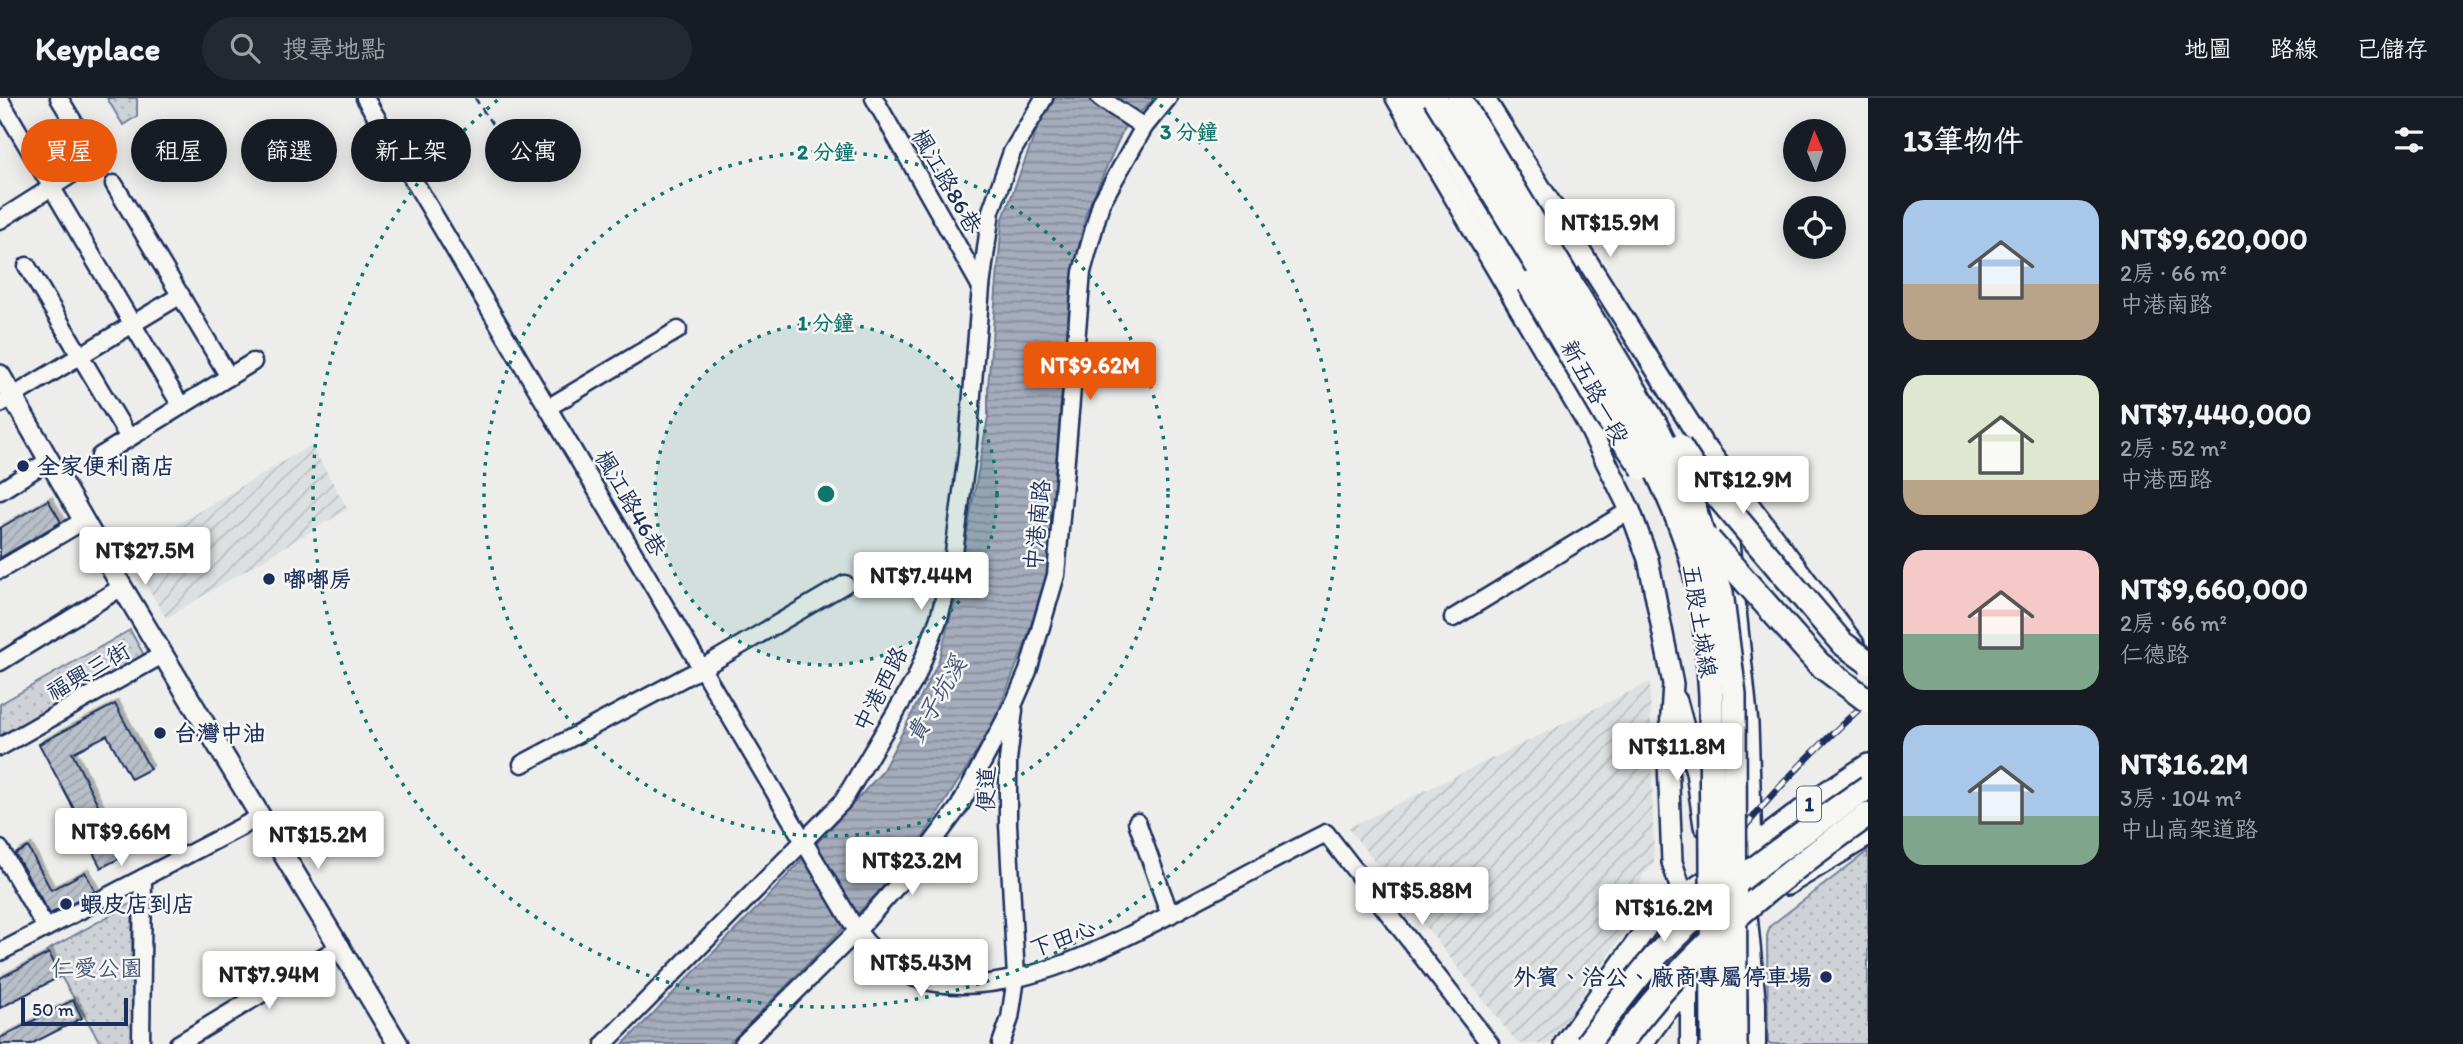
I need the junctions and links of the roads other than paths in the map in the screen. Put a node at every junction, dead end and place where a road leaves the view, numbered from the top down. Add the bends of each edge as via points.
1 (59, 98) edge
2 (365, 98) edge
3 (874, 98) edge
4 (1044, 98) edge
5 (1100, 98) edge
6 (1168, 98) edge
7 (1396, 98) edge
8 (1410, 98) edge
9 (1435, 98) edge
10 (1460, 98) edge
11 (1473, 98) edge
12 (1484, 98) edge
13 (0, 100) edge
14 (1139, 125) junction
15 (114, 184) dead end
16 (52, 186) junction
17 (0, 220) edge
18 (27, 266) dead end
19 (981, 287) junction
20 (181, 295) junction
21 (133, 324) junction
22 (678, 330) dead end
23 (80, 356) junction
24 (253, 362) dead end
25 (0, 375) edge
26 (229, 377) junction
27 (4, 397) edge
28 (181, 407) junction
29 (548, 407) junction
30 (129, 438) junction
31 (1701, 441) junction
32 (100, 456) dead end
33 (48, 461) junction
34 (0, 491) edge
35 (1630, 510) junction
36 (83, 521) junction
37 (0, 570) edge
38 (845, 584) dead end
39 (122, 587) junction
40 (1454, 618) dead end
41 (1838, 620) junction
42 (1868, 639) edge
43 (162, 655) junction
44 (0, 662) edge
45 (1868, 663) edge
46 (702, 667) junction
47 (1673, 684) junction
48 (1015, 701) junction
49 (1868, 701) edge
50 (0, 747) edge
51 (522, 764) dead end
52 (1868, 764) edge
53 (1868, 787) edge
54 (1868, 815) edge
55 (260, 817) junction
56 (1137, 822) dead end
57 (1868, 836) edge
58 (806, 845) junction
59 (1752, 847) junction
60 (0, 849) edge
61 (1712, 876) junction
62 (143, 878) junction
63 (1683, 896) junction
64 (1748, 909) junction
65 (1170, 915) junction
66 (854, 927) junction
67 (46, 928) junction
68 (341, 946) junction
69 (0, 952) edge
70 (1684, 952) junction
71 (1016, 978) junction
72 (1689, 989) junction
73 (141, 1044) edge
74 (178, 1044) edge
75 (398, 1044) edge
76 (604, 1044) edge
77 (743, 1044) edge
78 (1001, 1044) edge
79 (1490, 1044) edge
80 (1564, 1044) edge
81 (1587, 1044) edge
82 (1603, 1044) edge
83 (1619, 1044) edge
84 (1643, 1044) edge
85 (1689, 1044) edge
86 (1713, 1044) edge
87 (1735, 1044) edge
88 (1757, 1044) edge

1 - 16 street via 96,159
2 - 29 street, 楓江路46巷
3 - 19 street, 楓江路86巷
4 - 19 street, 中港西路 via 1012,152 991,211
5 - 14 street
6 - 14 street, 中港南路
7 - 35 main road, 新五路一段 via 1587,424
8 - 49 highway, bridge via 1448,146 1606,416 1639,464 1819,664
9 - 86 highway, 五股土城線, bridge via 1622,404 1658,473 1689,552 1701,597 1711,696
10 - 87 highway, 五股土城線, bridge via 1655,424 1689,493 1721,592 1734,694
11 - 45 highway, bridge via 1692,466 1842,643
12 - 31 main road
13 - 16 street
14 - 48 street, 中港南路 via 1101,203 1082,272 1056,575
15 - 20 street
16 - 17 street
16 - 21 street
18 - 23 street
19 - 58 street, 中港西路 via 967,454 952,568 939,618 916,678 850,791
20 - 21 street
20 - 26 street
21 - 23 street
21 - 28 street
22 - 29 street
23 - 27 street
23 - 30 street
24 - 26 street
25 - 27 main road
26 - 28 street
27 - 33 main road
28 - 30 street
29 - 46 street, 楓江路46巷
30 - 32 street
31 - 41 main road
31 - 59 main road via 1729,543 1748,724
33 - 34 street
33 - 36 main road
35 - 40 street
35 - 47 main road, 新五路一段 via 1647,559
36 - 37 street
36 - 39 main road
38 - 46 street
39 - 43 main road
39 - 44 street
41 - 42 main road
41 - 45 main road
43 - 50 street, 福興三街
43 - 55 main road
46 - 51 street
46 - 58 street, 楓江路46巷
47 - 61 main road via 1696,772
47 - 63 main road, 新五路一段 via 1668,761 1672,862
48 - 66 street, 中港南路 via 959,807 918,862
48 - 71 street, 便道 via 1008,824
52 - 59 main road, 1
53 - 81 highway, 1, bridge via 1757,865 1705,909 1615,1004
54 - 83 highway, 1, bridge via 1772,885 1705,945
55 - 62 street
55 - 68 main road
56 - 65 street
57 - 64 main road
58 - 66 street, 楓江路46巷
58 - 76 street, 中港西路
59 - 61 main road, 1
59 - 64 main road
60 - 67 street
61 - 63 main road, 1
61 - 64 main road
61 - 70 main road
62 - 67 street
62 - 73 street
63 - 70 main road, 新五路一段
63 - 80 main road, 1 via 1656,916
64 - 70 main road
64 - 72 main road
64 - 88 street
65 - 71 street, 下田心 via 1107,947
65 - 79 street, 下田心 via 1326,832 1428,973
66 - 71 street, 下田心 via 886,962 923,981 965,985
66 - 77 street, 中港南路
67 - 69 street
68 - 74 street
68 - 75 main road
70 - 72 main road, 新五路一段
70 - 82 main road via 1632,1003
71 - 78 street, 便道
72 - 84 main road
72 - 85 street

